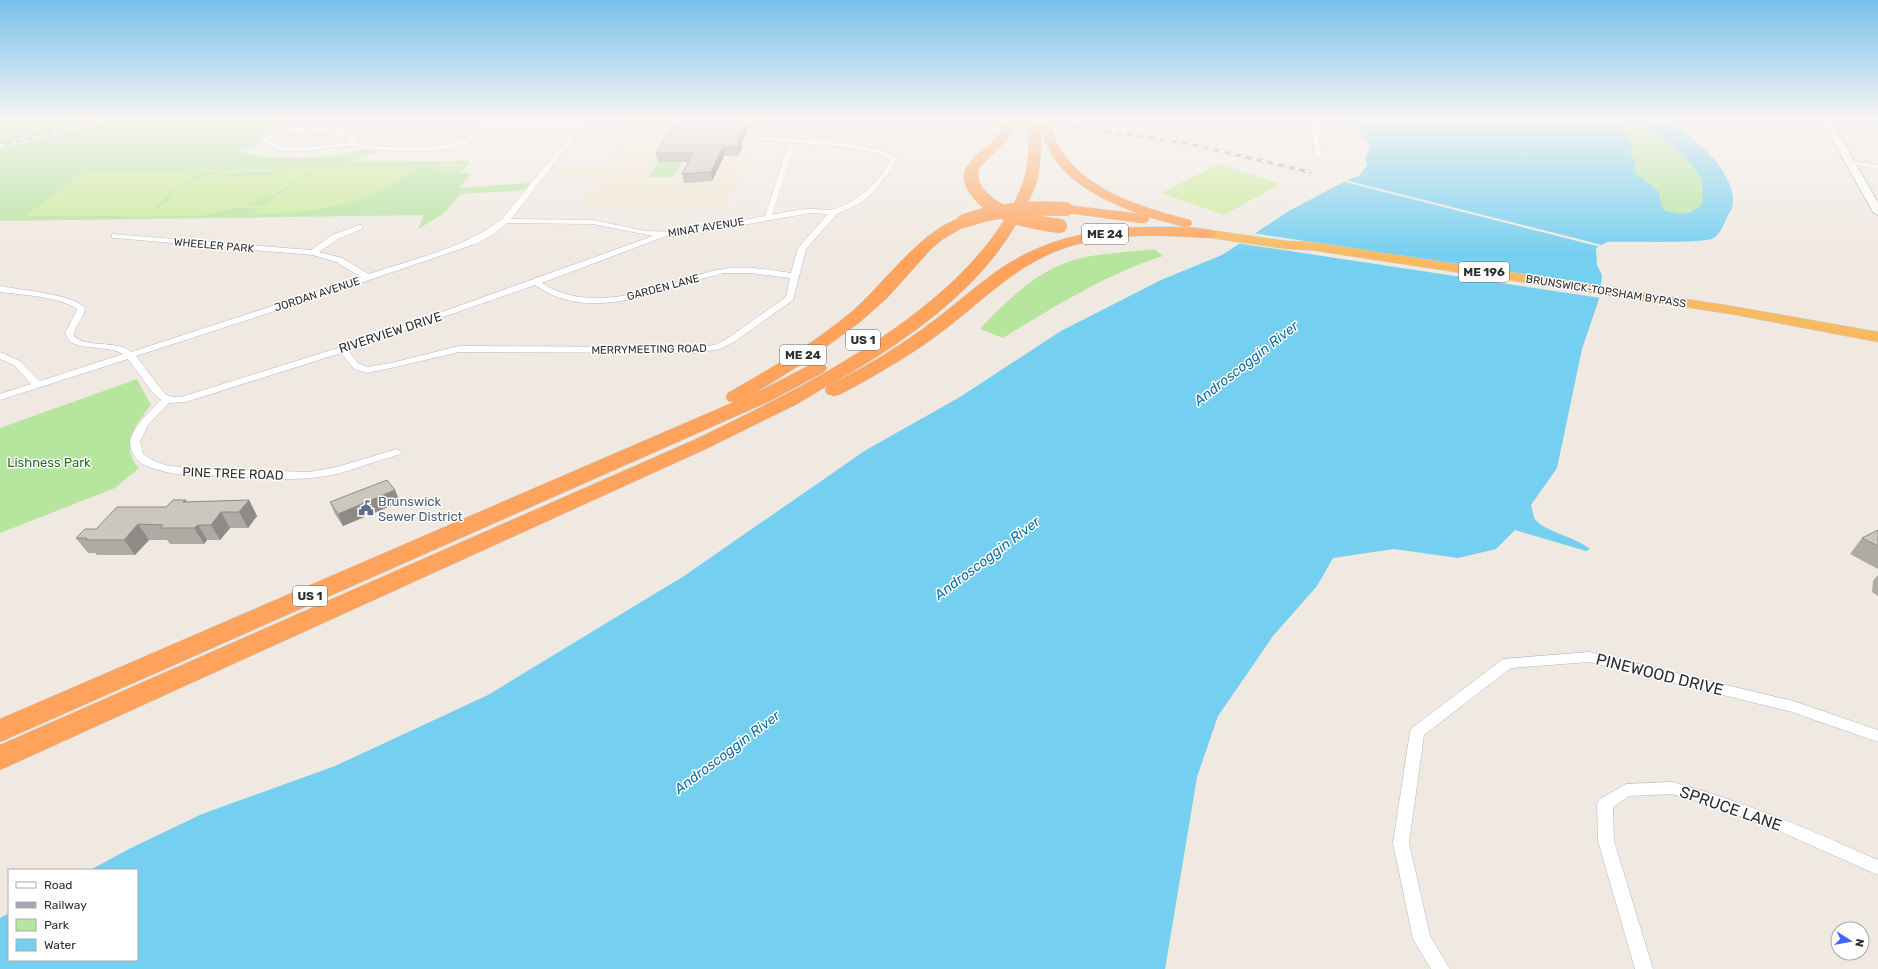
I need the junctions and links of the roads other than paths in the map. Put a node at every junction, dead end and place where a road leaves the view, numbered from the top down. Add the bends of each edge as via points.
1 (550, 164) edge
2 (785, 164) edge
3 (891, 164) edge
4 (977, 164) edge
5 (1021, 164) edge
6 (1034, 164) edge
7 (1066, 164) edge
8 (1851, 164) edge
9 (1853, 164) edge
10 (1878, 167) edge
11 (834, 212) junction
12 (1878, 212) edge
13 (768, 217) junction
14 (505, 221) junction
15 (358, 227) dead end
16 (1212, 232) junction
17 (664, 234) junction
18 (115, 236) dead end
19 (313, 253) junction
20 (794, 276) junction
21 (367, 278) junction
22 (536, 282) junction
23 (0, 289) edge
24 (1878, 336) edge
25 (342, 348) junction
26 (0, 355) edge
27 (130, 355) junction
28 (38, 385) junction
29 (0, 397) edge
30 (167, 399) junction
31 (701, 444) junction
32 (397, 452) dead end
33 (621, 460) junction
34 (0, 731) edge
35 (1878, 736) edge
36 (0, 758) edge
37 (1878, 868) edge
38 (1441, 969) edge
39 (1644, 969) edge

1 - 14 street, JORDAN AVENUE
2 - 13 street
3 - 11 street, MERRYMEETING ROAD via 869,192 856,202
4 - 16 highway, bridge via 971,174 972,182 975,191 987,203 1009,214 1038,223 1060,226 1158,227
5 - 33 highway, US 1 via 1009,201 977,247 939,285 886,325 811,372 763,397
6 - 31 highway, US 1 via 1024,199 995,246 960,283 909,326 845,368 768,412
7 - 16 highway via 1093,186 1118,200 1151,214
8 - 12 main road
9 - 10 street
11 - 13 street, MINAT AVENUE via 802,212
11 - 20 street, MERRYMEETING ROAD via 802,248
13 - 17 street, MINAT AVENUE via 680,234
14 - 17 street, MINAT AVENUE via 593,222 637,232
14 - 21 street, JORDAN AVENUE via 474,241
15 - 19 street via 335,237
16 - 24 highway, BRUNSWICK-TOPSHAM BYPASS / ME 196 via 1657,299
16 - 31 highway, ME 24 via 1113,233 1072,240 1042,251 1016,265 928,334 874,369 732,437
16 - 33 highway, ME 24, bridge via 1066,209 1011,210 964,221 949,227 932,239 870,305 812,349 757,384 664,433
17 - 22 street, RIVERVIEW DRIVE
18 - 19 street, WHEELER PARK
19 - 21 street, WHEELER PARK via 339,260
20 - 22 street, GARDEN LANE via 745,270 726,271 644,294 603,299 561,297 547,292
20 - 25 street, MERRYMEETING ROAD via 792,295 788,301 731,340 708,349 471,348 436,353 362,370
21 - 27 street, JORDAN AVENUE
22 - 25 street, RIVERVIEW DRIVE
23 - 27 street via 78,305 81,312 70,332 73,340 123,350
25 - 30 street, RIVERVIEW DRIVE via 192,399
26 - 28 street via 17,363
27 - 28 street, JORDAN AVENUE
27 - 30 street
28 - 29 street, JORDAN AVENUE
30 - 32 street, PINE TREE ROAD via 144,422 135,444 142,459 165,470 310,475 336,472
31 - 36 highway, US 1
33 - 34 highway, US 1
35 - 38 street, PINEWOOD DRIVE via 1793,707 1589,657 1508,662 1417,732 1401,843 1422,939
37 - 39 street, SPRUCE LANE via 1782,825 1711,799 1672,788 1626,790 1605,804 1606,841

